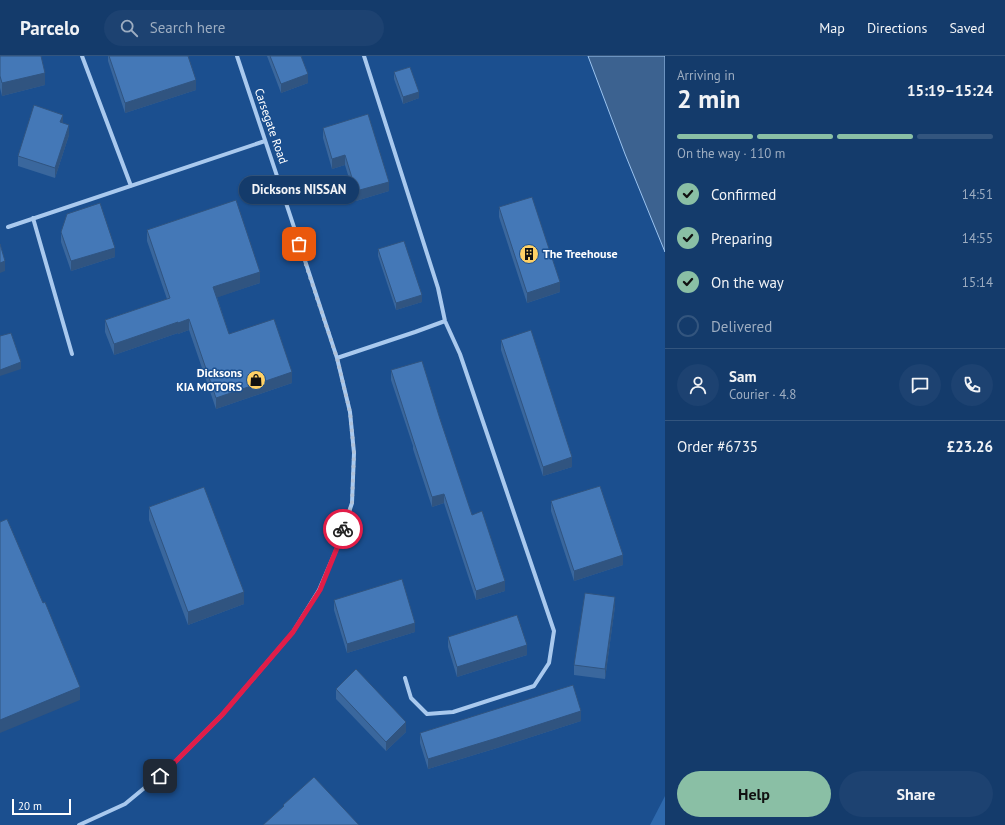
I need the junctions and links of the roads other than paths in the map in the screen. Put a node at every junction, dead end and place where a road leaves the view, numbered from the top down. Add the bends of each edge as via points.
1 (82, 56) edge
2 (236, 56) edge
3 (364, 56) edge
4 (265, 141) junction
5 (131, 186) junction
6 (33, 218) junction
7 (8, 227) dead end
8 (445, 321) junction
9 (72, 354) dead end
10 (337, 358) junction
11 (405, 678) dead end
12 (79, 825) edge

1 - 5 street
2 - 4 street, Carsegate Road
3 - 8 street via 438,288
4 - 5 street
4 - 10 street, Carsegate Road
5 - 6 street
6 - 7 street
6 - 9 street
8 - 10 street
8 - 11 street via 460,354 554,631 549,663 534,686 453,712 427,714 411,698
10 - 12 street, Carsegate Road via 350,412 354,453 352,503 320,590 293,632 222,715 171,766 125,804

